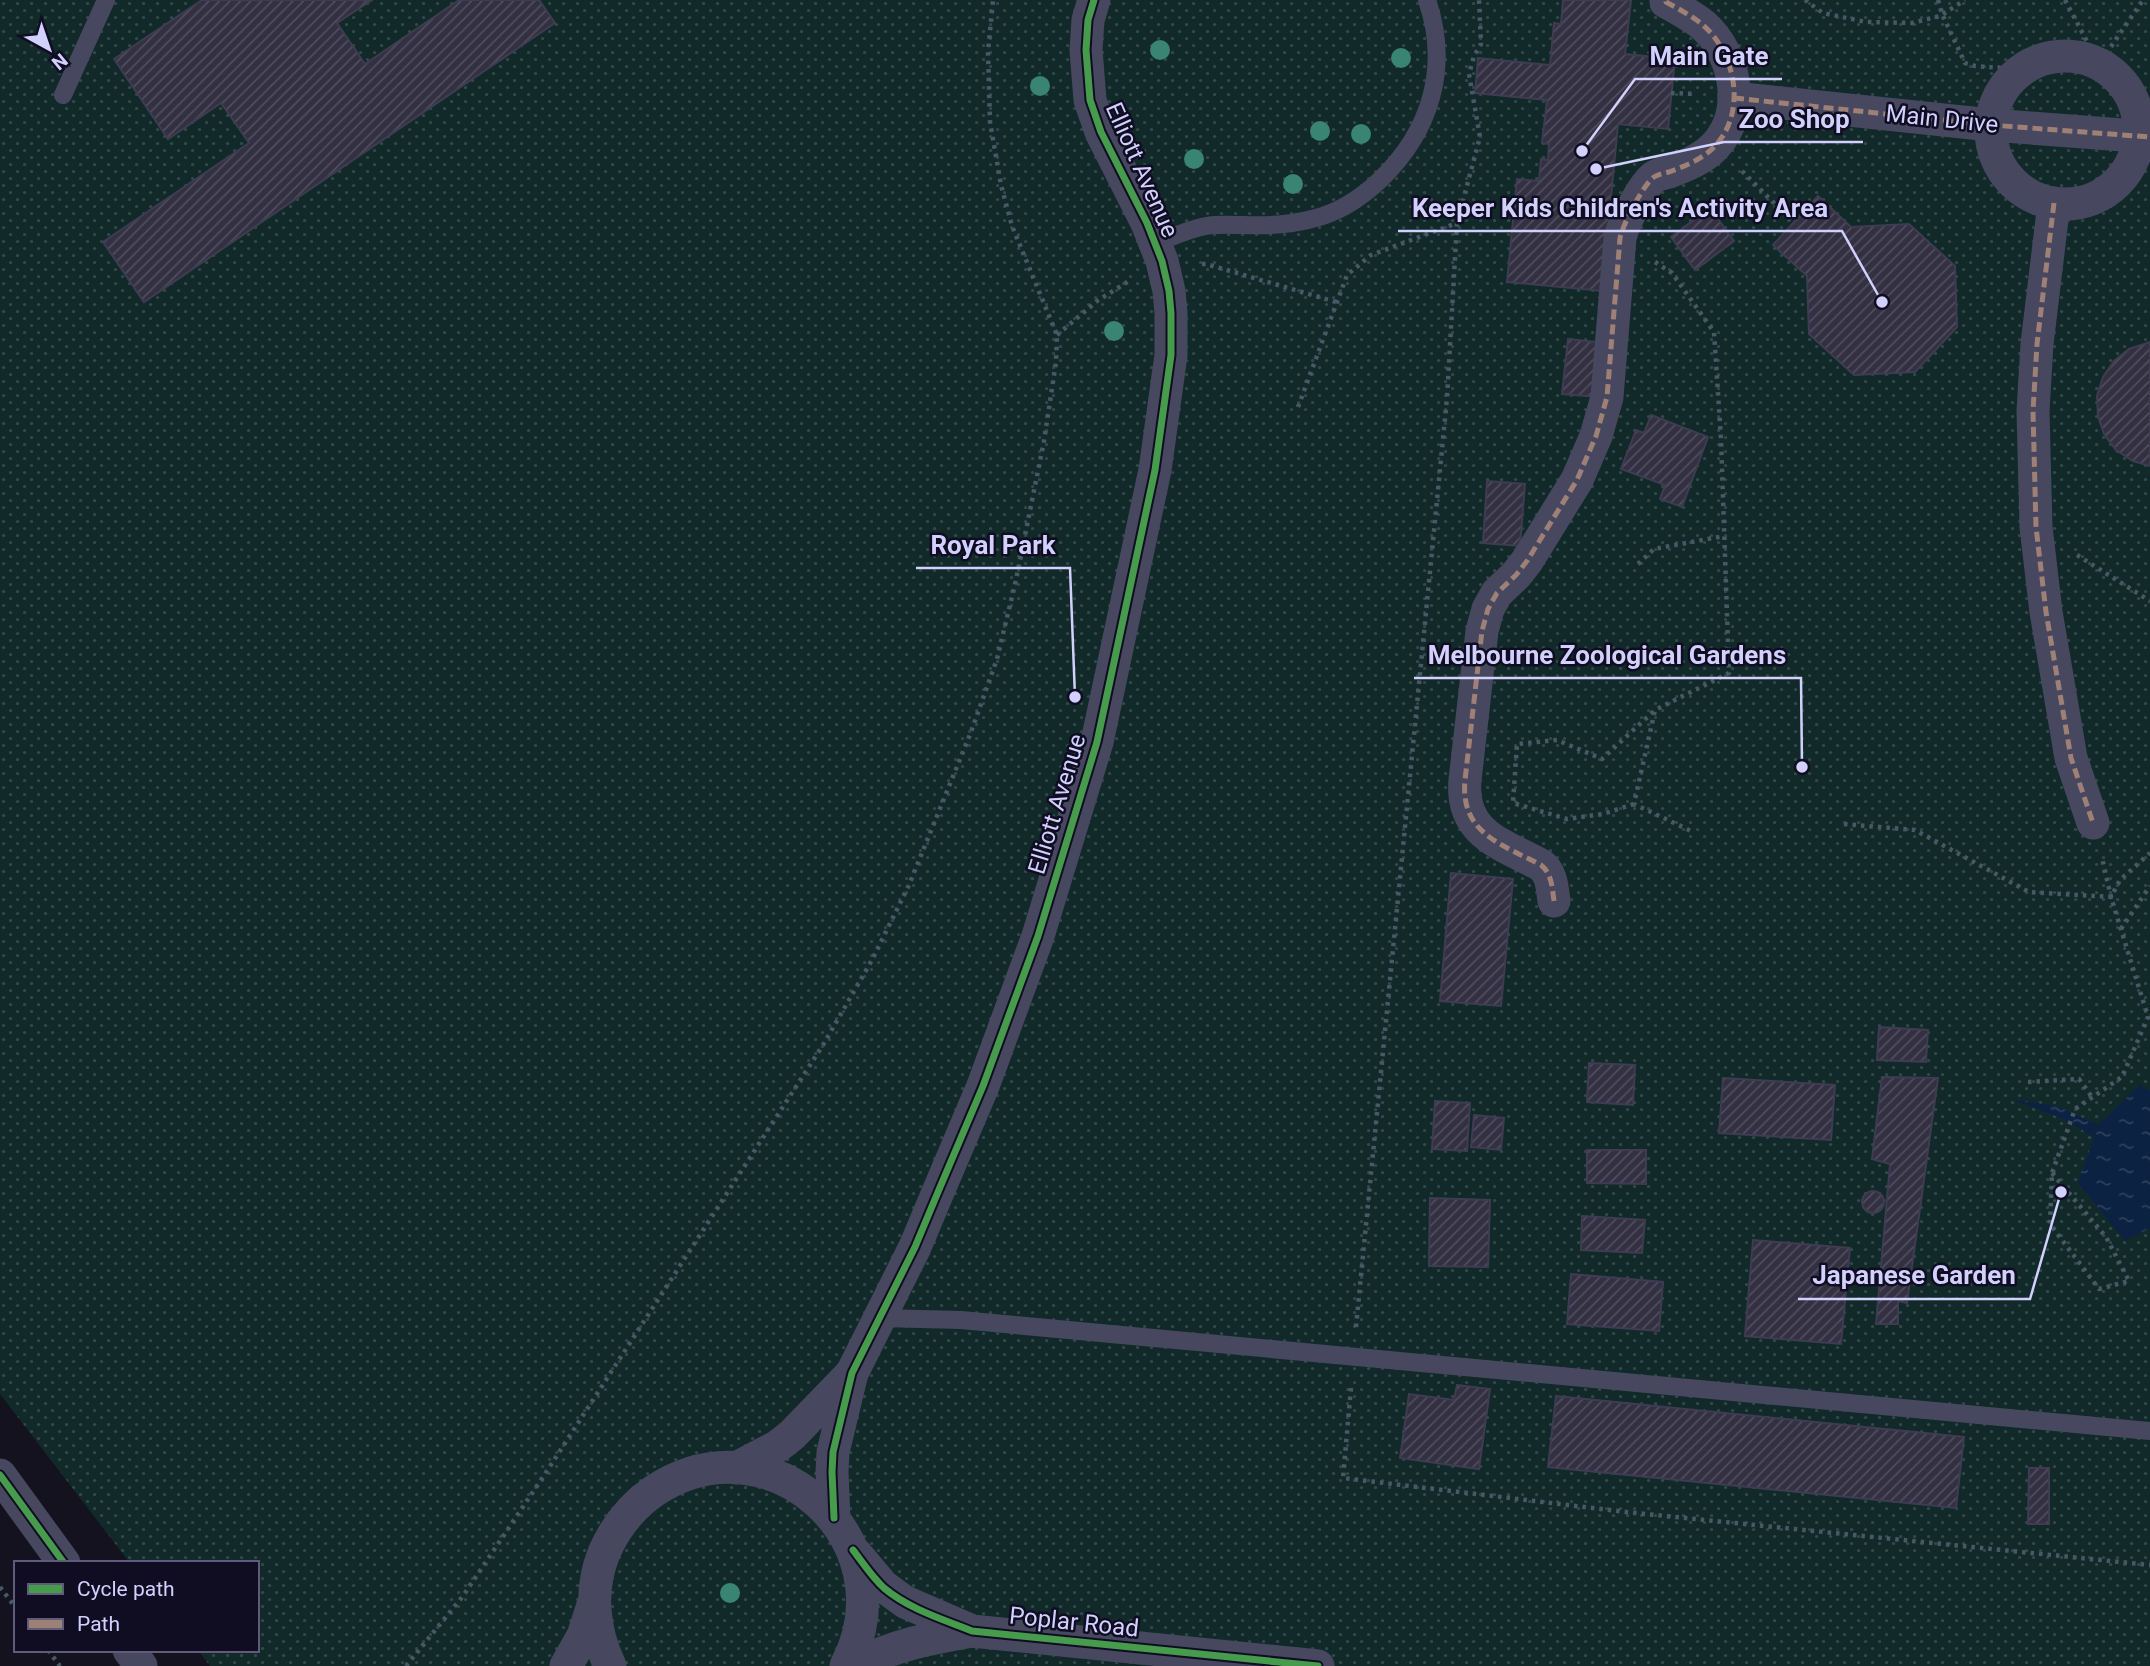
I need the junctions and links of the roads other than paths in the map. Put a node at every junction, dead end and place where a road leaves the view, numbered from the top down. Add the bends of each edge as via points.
1 (106, 0) edge
2 (1094, 0) edge
3 (1427, 0) edge
4 (1666, 0) edge
5 (63, 95) dead end
6 (1734, 98) junction
7 (1991, 125) junction
8 (2145, 137) edge
9 (2054, 203) junction
10 (1156, 243) junction
11 (2094, 823) dead end
12 (1554, 901) dead end
13 (880, 1318) junction
14 (852, 1373) junction
15 (2150, 1431) edge
16 (736, 1468) junction
17 (0, 1475) edge
18 (834, 1517) junction
19 (853, 1550) junction
20 (63, 1561) edge
21 (595, 1600) junction
22 (972, 1631) junction
23 (566, 1666) edge
24 (610, 1666) edge
25 (846, 1666) edge
26 (855, 1666) edge
27 (1318, 1666) edge

1 - 5 lane
2 - 10 street, Elliott Avenue via 1086,50 1090,100
3 - 10 lane via 1436,48 1430,103 1402,157 1372,187 1346,206 1314,219 1283,225 1208,226
4 - 6 street via 1703,25 1725,54
6 - 7 street, Main Drive
6 - 12 street via 1730,121 1716,145 1695,161 1653,178 1626,218 1620,238 1604,414 1577,480 1527,561 1497,593 1484,621 1465,800 1481,831 1546,869
7 - 8 street, Main Drive
7 - 8 street via 1999,98 2014,78 2033,64 2077,57 2099,64 2116,77 2130,94
7 - 9 street via 1995,152 2007,177 2028,195
8 - 9 street via 2129,167 2107,191 2076,203
9 - 11 street via 2033,411 2036,527 2071,758
10 - 13 street, Elliott Avenue via 1170,302 1169,375 1155,470 1097,742 1038,936 983,1086
13 - 14 street, Elliott Avenue
13 - 15 lane via 961,1320
14 - 16 street, Elliott Avenue via 792,1435
14 - 18 street, Elliott Avenue via 833,1452
16 - 18 street via 790,1482
16 - 21 street via 683,1476 638,1504 619,1524 606,1548
17 - 20 street
18 - 19 street
19 - 22 street, Poplar Road via 898,1598
19 - 25 street via 863,1607
21 - 23 street
21 - 24 street via 598,1633
22 - 26 street, Poplar Road via 926,1639
22 - 27 street, Poplar Road

